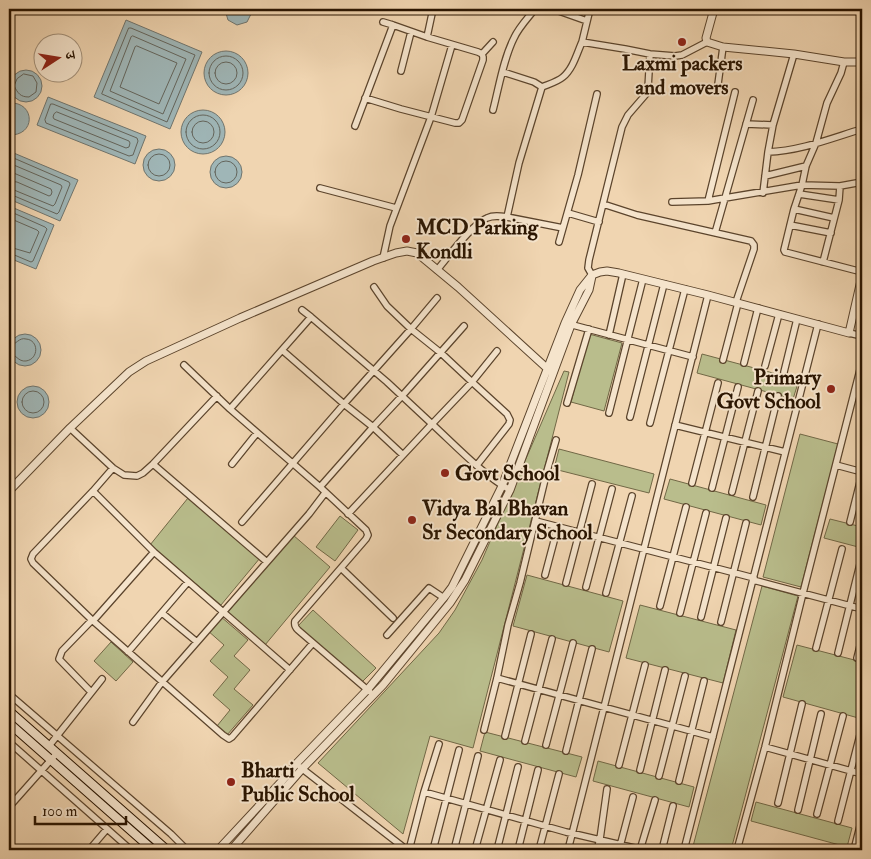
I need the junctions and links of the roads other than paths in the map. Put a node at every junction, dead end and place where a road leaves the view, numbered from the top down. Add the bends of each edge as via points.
1 (433, 9) edge
2 (535, 9) edge
3 (553, 9) edge
4 (590, 9) edge
5 (714, 9) edge
6 (848, 9) edge
7 (862, 11) edge
8 (384, 22) dead end
9 (587, 22) junction
10 (393, 25) junction
11 (411, 32) junction
12 (427, 37) junction
13 (493, 42) dead end
14 (582, 42) junction
15 (707, 42) junction
16 (452, 45) junction
17 (723, 47) junction
18 (482, 54) junction
19 (650, 54) junction
20 (794, 54) junction
21 (844, 62) junction
22 (862, 62) edge
23 (401, 71) dead end
24 (503, 72) junction
25 (718, 84) dead end
26 (542, 87) junction
27 (735, 92) dead end
28 (597, 94) dead end
29 (365, 98) junction
30 (753, 100) dead end
31 (492, 110) dead end
32 (430, 117) junction
33 (746, 124) junction
34 (355, 126) dead end
35 (773, 126) junction
36 (862, 129) edge
37 (816, 143) junction
38 (768, 152) junction
39 (806, 166) junction
40 (765, 176) junction
41 (862, 182) edge
42 (802, 185) junction
43 (840, 186) junction
44 (320, 188) dead end
45 (762, 192) junction
46 (799, 194) junction
47 (725, 198) junction
48 (838, 200) junction
49 (708, 201) junction
50 (672, 202) dead end
51 (603, 204) junction
52 (396, 208) junction
53 (794, 209) junction
54 (568, 213) junction
55 (507, 217) junction
56 (834, 218) junction
57 (599, 222) junction
58 (790, 225) junction
59 (563, 228) junction
60 (715, 233) junction
61 (831, 233) junction
62 (559, 242) dead end
63 (383, 258) junction
64 (824, 262) junction
65 (437, 270) junction
66 (862, 272) edge
67 (623, 274) junction
68 (592, 276) junction
69 (862, 276) edge
70 (643, 279) junction
71 (664, 284) junction
72 (861, 285) edge
73 (374, 287) dead end
74 (685, 289) junction
75 (708, 295) junction
76 (437, 298) dead end
77 (737, 303) junction
78 (758, 308) junction
79 (302, 310) dead end
80 (779, 314) junction
81 (311, 317) junction
82 (797, 319) junction
83 (568, 324) junction
84 (818, 324) junction
85 (464, 326) dead end
86 (411, 329) junction
87 (589, 329) junction
88 (849, 332) junction
89 (609, 334) junction
90 (862, 336) edge
91 (628, 340) junction
92 (649, 345) junction
93 (282, 350) junction
94 (668, 350) junction
95 (497, 351) dead end
96 (440, 353) junction
97 (693, 357) junction
98 (723, 360) dead end
99 (862, 362) edge
100 (744, 363) dead end
101 (184, 365) dead end
102 (765, 366) dead end
103 (547, 369) junction
104 (374, 370) junction
105 (784, 372) dead end
106 (554, 375) junction
107 (472, 382) junction
108 (718, 383) dead end
109 (738, 387) dead end
110 (758, 392) dead end
111 (217, 396) junction
112 (402, 396) junction
113 (778, 396) dead end
114 (568, 403) dead end
115 (344, 404) junction
116 (230, 409) junction
117 (609, 413) dead end
118 (630, 418) dead end
119 (650, 423) dead end
120 (432, 424) junction
121 (675, 425) junction
122 (70, 428) junction
123 (373, 428) junction
124 (705, 432) junction
125 (257, 433) junction
126 (725, 437) junction
127 (556, 440) dead end
128 (745, 442) junction
129 (765, 448) junction
130 (785, 452) junction
131 (403, 455) junction
132 (153, 464) junction
133 (232, 464) dead end
134 (292, 464) junction
135 (477, 465) junction
136 (836, 465) junction
137 (113, 468) junction
138 (862, 473) edge
139 (692, 483) dead end
140 (592, 484) dead end
141 (502, 486) junction
142 (320, 487) junction
143 (712, 488) dead end
144 (612, 489) dead end
145 (510, 490) junction
146 (9, 491) edge
147 (93, 492) junction
148 (732, 492) dead end
149 (326, 493) junction
150 (632, 496) dead end
151 (753, 498) dead end
152 (686, 507) dead end
153 (706, 513) dead end
154 (348, 514) junction
155 (726, 518) dead end
156 (536, 521) junction
157 (242, 522) dead end
158 (850, 522) dead end
159 (746, 523) dead end
160 (558, 526) junction
161 (579, 532) junction
162 (599, 538) junction
163 (620, 543) junction
164 (842, 549) dead end
165 (644, 550) junction
166 (154, 552) junction
167 (862, 556) edge
168 (672, 557) junction
169 (267, 562) junction
170 (693, 562) junction
171 (341, 568) junction
172 (714, 568) junction
173 (734, 573) junction
174 (545, 575) dead end
175 (754, 579) junction
176 (188, 582) junction
177 (566, 583) dead end
178 (586, 587) dead end
179 (802, 593) junction
180 (606, 594) dead end
181 (444, 598) junction
182 (828, 600) junction
183 (660, 606) dead end
184 (850, 606) junction
185 (862, 609) edge
186 (223, 612) junction
187 (680, 612) dead end
188 (162, 613) junction
189 (701, 617) dead end
190 (393, 618) dead end
191 (92, 620) junction
192 (721, 622) dead end
193 (531, 634) dead end
194 (387, 635) dead end
195 (862, 638) edge
196 (552, 639) dead end
197 (197, 642) junction
198 (313, 643) junction
199 (573, 643) dead end
200 (816, 648) dead end
201 (592, 649) dead end
202 (128, 652) junction
203 (838, 653) dead end
204 (857, 658) dead end
205 (646, 665) dead end
206 (290, 670) junction
207 (665, 670) dead end
208 (685, 676) dead end
209 (497, 678) junction
210 (102, 679) dead end
211 (704, 681) dead end
212 (162, 682) junction
213 (518, 684) junction
214 (368, 689) junction
215 (538, 690) junction
216 (91, 692) junction
217 (9, 694) edge
218 (372, 696) junction
219 (559, 696) junction
220 (579, 701) junction
221 (802, 704) dead end
222 (604, 708) junction
223 (9, 711) edge
224 (821, 714) dead end
225 (632, 715) junction
226 (843, 716) dead end
227 (652, 720) junction
228 (133, 722) dead end
229 (9, 723) edge
230 (672, 726) junction
231 (862, 727) edge
232 (484, 730) dead end
233 (692, 731) junction
234 (57, 736) junction
235 (505, 736) dead end
236 (713, 737) junction
237 (525, 741) dead end
238 (9, 742) edge
239 (439, 744) dead end
240 (546, 745) dead end
241 (48, 746) junction
242 (764, 747) junction
243 (459, 750) dead end
244 (566, 751) dead end
245 (57, 753) junction
246 (790, 754) junction
247 (478, 756) dead end
248 (51, 760) junction
249 (500, 760) dead end
250 (810, 760) junction
251 (620, 765) dead end
252 (830, 765) junction
253 (299, 766) junction
254 (518, 767) dead end
255 (538, 770) dead end
256 (640, 770) dead end
257 (41, 771) junction
258 (851, 771) junction
259 (559, 774) dead end
260 (862, 774) edge
261 (659, 776) dead end
262 (679, 781) dead end
263 (607, 789) dead end
264 (424, 792) junction
265 (634, 797) dead end
266 (446, 798) junction
267 (654, 800) dead end
268 (778, 803) dead end
269 (466, 804) junction
270 (9, 806) edge
271 (673, 806) dead end
272 (486, 809) junction
273 (798, 810) dead end
274 (506, 814) junction
275 (817, 814) dead end
276 (862, 818) edge
277 (526, 820) junction
278 (838, 821) dead end
279 (545, 825) junction
280 (107, 829) junction
281 (572, 833) junction
282 (600, 840) junction
283 (619, 848) edge
284 (89, 850) edge
285 (131, 850) edge
286 (153, 850) edge
287 (167, 850) edge
288 (188, 850) edge
289 (218, 850) edge
290 (231, 850) edge
291 (408, 850) edge
292 (433, 850) edge
293 (454, 850) edge
294 (475, 850) edge
295 (496, 850) edge
296 (518, 850) edge
297 (539, 850) edge
298 (568, 850) edge
299 (597, 850) edge
300 (642, 850) edge
301 (662, 850) edge
302 (684, 850) edge
303 (737, 850) edge
304 (854, 850) edge

1 - 12 street
2 - 24 street via 514,37
3 - 9 street
4 - 9 street
5 - 15 street
6 - 7 street
8 - 10 street
9 - 14 street
10 - 11 street
10 - 29 street
11 - 12 street
11 - 23 street
12 - 16 street
13 - 18 street
14 - 19 street
14 - 26 street via 565,76
15 - 17 street
15 - 19 street via 678,56
16 - 18 street
16 - 32 street
17 - 20 street
17 - 25 street
18 - 32 street via 483,60 462,120 455,123
19 - 51 street via 647,93 624,120
20 - 21 street
20 - 35 street
21 - 22 street
21 - 37 street via 827,103
24 - 26 street
24 - 31 street
26 - 55 street
27 - 49 street
28 - 54 street
29 - 32 street
29 - 34 street
30 - 33 street
32 - 52 street
33 - 35 street
33 - 47 street
35 - 38 street
36 - 37 street
37 - 38 street
37 - 39 street
38 - 40 street
39 - 40 street
39 - 42 street
40 - 45 street
41 - 43 street
42 - 43 street
42 - 45 street
42 - 46 street
43 - 48 street
44 - 52 street
45 - 47 street
46 - 48 street
46 - 53 street
47 - 49 street
47 - 60 street
48 - 56 street
49 - 50 street
51 - 57 street
51 - 60 street
52 - 63 street
53 - 56 street
53 - 58 street
54 - 57 street
54 - 59 street
55 - 59 street
55 - 65 street via 492,216 477,224
56 - 61 street
57 - 68 street via 588,268
58 - 61 street
58 - 64 street via 785,252
59 - 62 street
60 - 77 street via 750,241 754,246
61 - 64 street
63 - 65 street via 407,251 417,253
63 - 122 street via 146,361 129,372
64 - 66 street
65 - 103 street
67 - 68 street via 600,272
67 - 70 street
67 - 89 street
68 - 83 street via 589,290
69 - 72 street
70 - 71 street
70 - 91 street
71 - 74 street
71 - 92 street
72 - 88 street
73 - 86 street via 387,306
74 - 75 street
74 - 94 street
75 - 77 street
75 - 97 street
76 - 86 street
77 - 78 street
77 - 98 street
78 - 80 street
78 - 100 street
79 - 81 street
80 - 82 street
80 - 102 street
81 - 93 street
81 - 104 street
82 - 84 street
82 - 105 street
83 - 87 street
83 - 103 street
83 - 106 street
84 - 88 street
84 - 130 street
85 - 96 street
86 - 96 street
86 - 104 street
87 - 89 street
87 - 114 street
88 - 90 street
89 - 91 street
91 - 92 street
91 - 117 street
92 - 94 street
92 - 118 street
93 - 115 street
93 - 116 street
94 - 97 street
94 - 119 street
95 - 107 street
96 - 107 street
96 - 112 street
97 - 121 street
99 - 136 street
101 - 111 street
103 - 106 street
103 - 141 street
104 - 112 street
104 - 115 street
106 - 145 street
107 - 120 street
107 - 135 street via 510,420
108 - 124 street
109 - 126 street
110 - 128 street
111 - 116 street
111 - 132 street
112 - 120 street
112 - 123 street
113 - 129 street
115 - 123 street
115 - 134 street
116 - 125 street
120 - 131 street
120 - 135 street
121 - 124 street
121 - 165 street
122 - 137 street
122 - 146 street
123 - 131 street
123 - 142 street
124 - 126 street
124 - 139 street
125 - 133 street
125 - 134 street
126 - 128 street
126 - 143 street
127 - 156 street
128 - 129 street
128 - 148 street
129 - 130 street
129 - 151 street
130 - 175 street
131 - 154 street
132 - 137 street via 137,476 124,475
132 - 169 street
134 - 142 street
134 - 157 street
135 - 141 street
136 - 138 street
136 - 179 street
137 - 147 street
138 - 158 street
140 - 161 street
141 - 145 street
141 - 181 street
142 - 149 street
144 - 162 street
145 - 218 street via 457,593
147 - 166 street
147 - 191 street via 31,559
149 - 154 street
149 - 169 street
150 - 163 street
152 - 168 street
153 - 170 street
154 - 171 street via 368,535
155 - 172 street
156 - 160 street
156 - 209 street
159 - 173 street
160 - 161 street
160 - 174 street
161 - 162 street
161 - 177 street
162 - 163 street
162 - 178 street
163 - 165 street
163 - 180 street
164 - 182 street
165 - 168 street
165 - 222 street
166 - 176 street
166 - 191 street
167 - 184 street
168 - 170 street
168 - 183 street
169 - 186 street
170 - 172 street
170 - 187 street
171 - 190 street
171 - 198 street via 294,624
172 - 173 street
172 - 189 street
173 - 175 street
173 - 192 street
175 - 179 street
175 - 236 street
176 - 186 street
176 - 188 street
179 - 182 street
179 - 242 street
181 - 194 street via 429,588
181 - 214 street
182 - 184 street
182 - 200 street
184 - 185 street
184 - 203 street
186 - 197 street
186 - 206 street
188 - 197 street
188 - 202 street
191 - 202 street
191 - 216 street via 62,651 59,659
193 - 213 street
195 - 204 street
196 - 215 street
197 - 212 street
198 - 206 street
198 - 214 street
199 - 219 street
201 - 220 street
202 - 212 street
205 - 225 street
206 - 212 street via 229,739
207 - 227 street
208 - 230 street
209 - 213 street
209 - 232 street
210 - 216 street
211 - 233 street
212 - 228 street
213 - 215 street
213 - 235 street
214 - 218 street
214 - 253 street
215 - 219 street
215 - 237 street
216 - 234 street
217 - 234 street
218 - 253 street
219 - 220 street
219 - 240 street
220 - 222 street
220 - 244 street
221 - 246 street
222 - 225 street
222 - 281 street
223 - 241 main road
224 - 250 street
225 - 227 street
225 - 251 street
226 - 252 street
227 - 230 street
227 - 256 street
229 - 248 main road
230 - 233 street
230 - 261 street
231 - 258 street
233 - 236 street
233 - 262 street
234 - 241 street
234 - 288 street
236 - 302 street
238 - 257 street
239 - 264 street
241 - 245 main road
242 - 246 street
242 - 303 street
243 - 266 street
245 - 248 street
245 - 287 main road
246 - 250 street
246 - 268 street
247 - 269 street
248 - 257 street
248 - 286 main road
249 - 272 street
250 - 252 street
250 - 273 street
252 - 258 street
252 - 275 street
253 - 289 street
253 - 290 street
253 - 291 street
254 - 274 street
255 - 277 street
257 - 270 street
257 - 280 street
258 - 260 street
258 - 278 street
259 - 279 street
263 - 282 street
264 - 266 street
264 - 291 street
265 - 283 street
266 - 269 street
266 - 292 street
267 - 300 street
269 - 272 street
269 - 293 street
271 - 301 street
272 - 274 street
272 - 294 street
274 - 277 street
274 - 295 street
276 - 304 street
277 - 279 street
277 - 296 street
279 - 281 street
279 - 297 street
280 - 284 street
280 - 285 street
281 - 282 street
281 - 298 street
282 - 283 street
282 - 299 street
283 - 300 street

